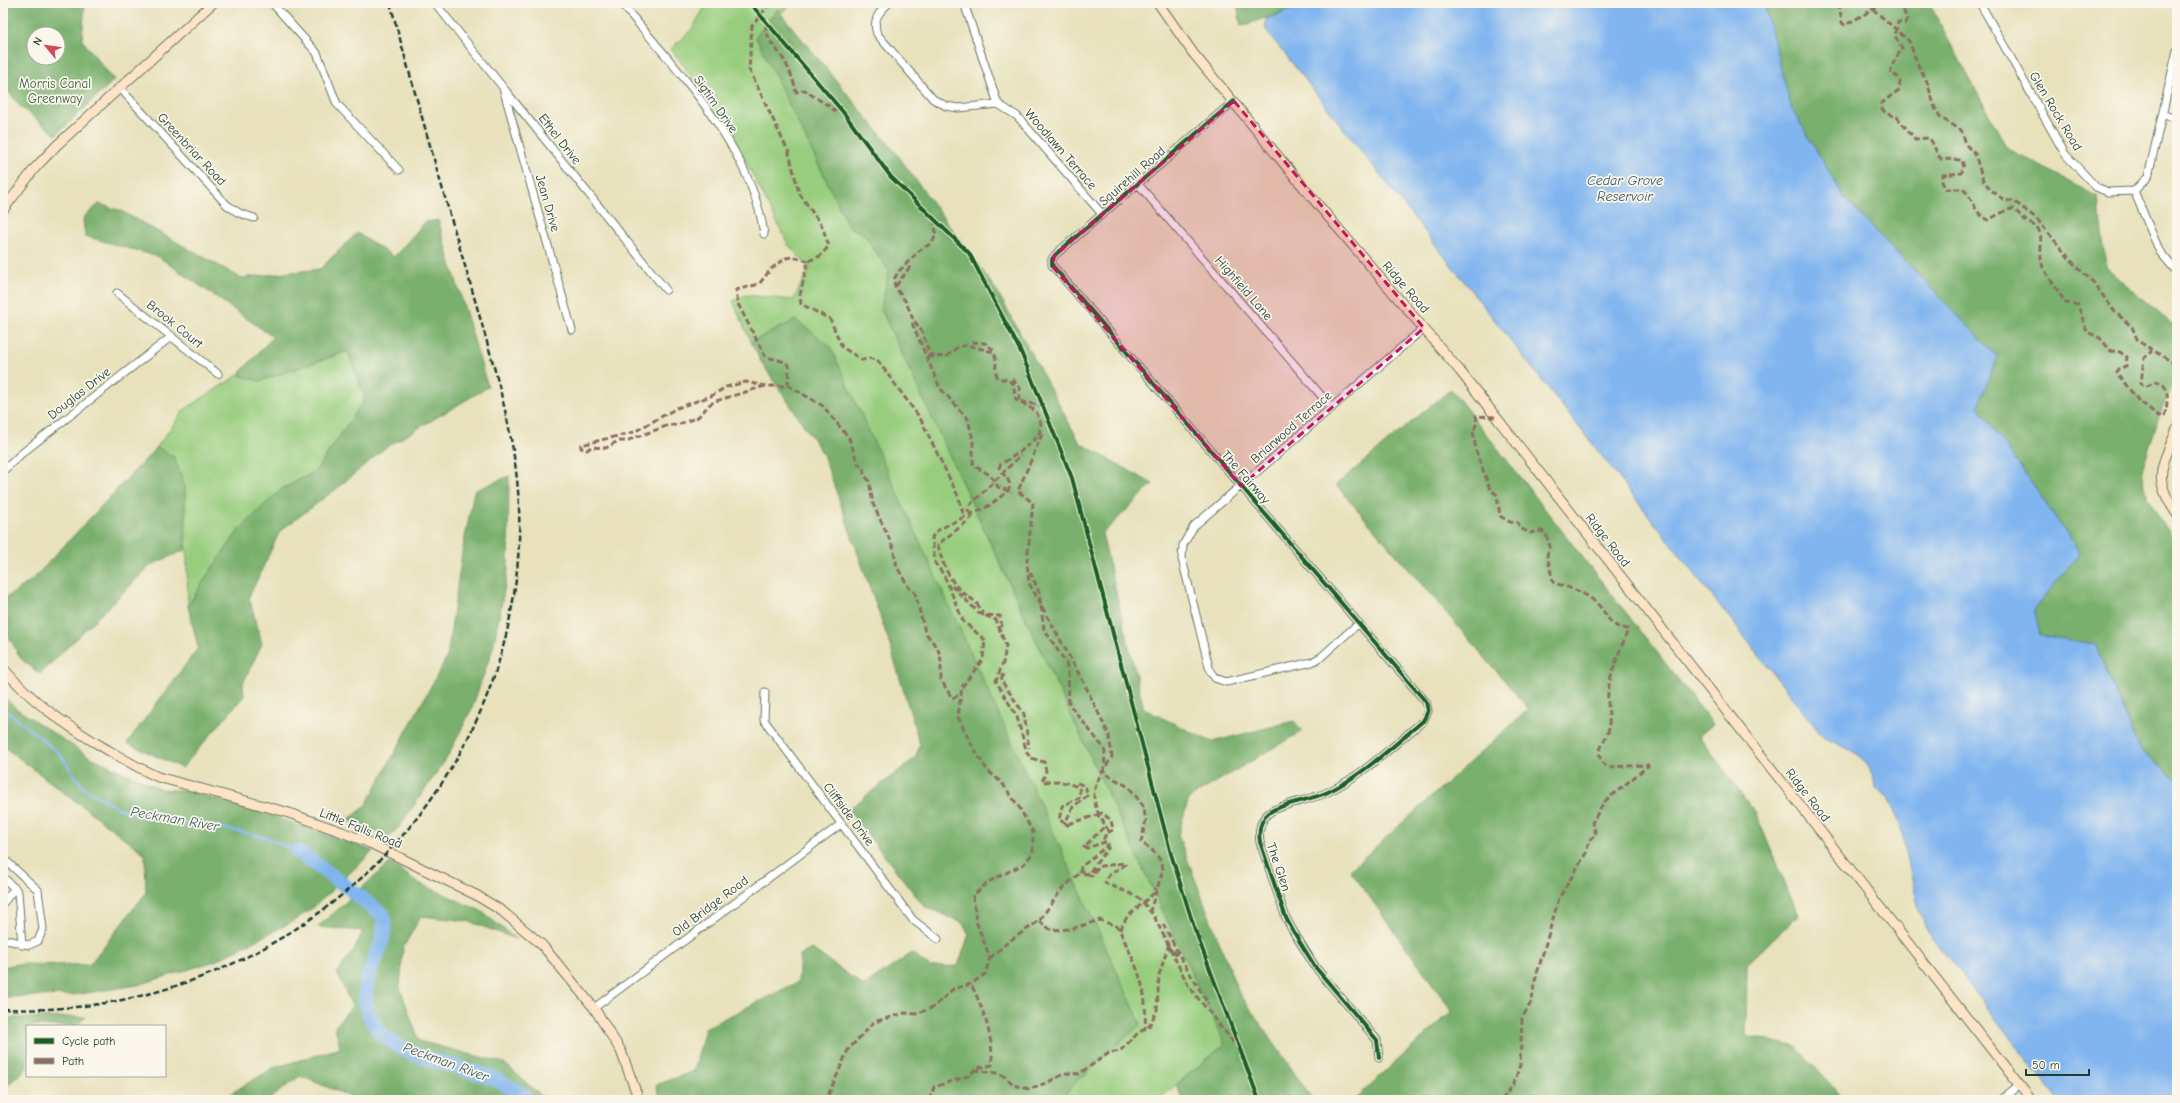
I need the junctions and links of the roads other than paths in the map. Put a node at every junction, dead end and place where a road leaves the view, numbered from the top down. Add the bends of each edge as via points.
1 (212, 3) edge
2 (272, 3) edge
3 (435, 3) edge
4 (622, 3) edge
5 (889, 3) edge
6 (964, 3) edge
7 (1158, 3) edge
8 (1980, 3) edge
9 (2177, 50) edge
10 (502, 84) junction
11 (119, 87) junction
12 (1234, 101) junction
13 (998, 104) junction
14 (2164, 114) junction
15 (2177, 119) edge
16 (399, 170) dead end
17 (1138, 184) junction
18 (2134, 191) junction
19 (3, 210) edge
20 (1102, 214) junction
21 (254, 218) dead end
22 (764, 234) dead end
23 (1054, 270) joint
24 (2177, 272) edge
25 (666, 290) dead end
26 (117, 293) dead end
27 (1424, 328) junction
28 (572, 330) dead end
29 (172, 336) junction
30 (218, 374) dead end
31 (1332, 408) junction
32 (2177, 429) edge
33 (3, 470) edge
34 (1241, 486) junction
35 (2177, 514) edge
36 (1359, 623) junction
37 (3, 668) edge
38 (765, 692) dead end
39 (1423, 698) joint
40 (841, 824) junction
41 (3, 858) edge
42 (3, 878) edge
43 (15, 888) junction
44 (3, 903) edge
45 (3, 939) edge
46 (938, 939) dead end
47 (22, 944) junction
48 (594, 1008) junction
49 (1379, 1058) dead end
50 (2019, 1085) junction
51 (639, 1100) edge
52 (2001, 1100) edge
53 (2031, 1100) edge

1 - 11 main road
2 - 16 street via 317,53 337,104
3 - 10 street, Ethel Drive
4 - 22 street, Sigtim Drive via 700,98 728,141 746,174 762,213
5 - 13 street via 877,17 877,34 927,94 939,103 958,108
6 - 13 street
7 - 12 main road, Ridge Road via 1181,38
8 - 18 street, Glen Rock Road via 2065,154 2096,187 2108,192
9 - 14 street
10 - 25 street, Ethel Drive
10 - 28 street, Jean Drive
11 - 19 main road via 57,144
11 - 21 street, Greenbriar Road via 227,205 239,213
12 - 17 street, Squirehill Road
12 - 27 main road, Ridge Road via 1314,200
13 - 20 street, Woodlawn Terrace via 1017,116
14 - 15 street
14 - 18 street via 2148,176
17 - 20 street, Squirehill Road
17 - 31 street, Highfield Lane
18 - 24 street via 2160,252
20 - 23 street, Squirehill Road via 1054,256
23 - 34 street, The Fairway
26 - 29 street, Brook Court
27 - 31 street, Briarwood Terrace
27 - 50 main road, Ridge Road
29 - 30 street, Brook Court
29 - 33 street, Douglas Drive
31 - 34 street, Briarwood Terrace
32 - 35 main road via 2161,468 2162,488 2166,499
34 - 36 street, The Fairway
34 - 36 street, Briarwood Terrace via 1194,526 1183,545 1184,566 1209,667 1215,678 1226,682 1305,664 1321,657
36 - 39 street, The Fairway
37 - 48 main road, Little Falls Road via 52,715 140,769 158,777 286,812 342,832 476,895 538,941
38 - 40 street, Cliffside Drive via 764,720
39 - 49 street, The Glen via 1428,706 1425,718 1371,764 1327,793 1270,812 1263,820 1259,831 1286,918 1316,968 1378,1040
40 - 46 street, Cliffside Drive via 913,920
40 - 48 street, Old Bridge Road
41 - 47 street via 35,885 40,895 43,929 41,935 34,944
42 - 43 street
43 - 44 street
43 - 47 street via 20,902
45 - 47 street
48 - 51 main road, Little Falls Road via 621,1051
50 - 52 street
50 - 53 main road, Ridge Road

